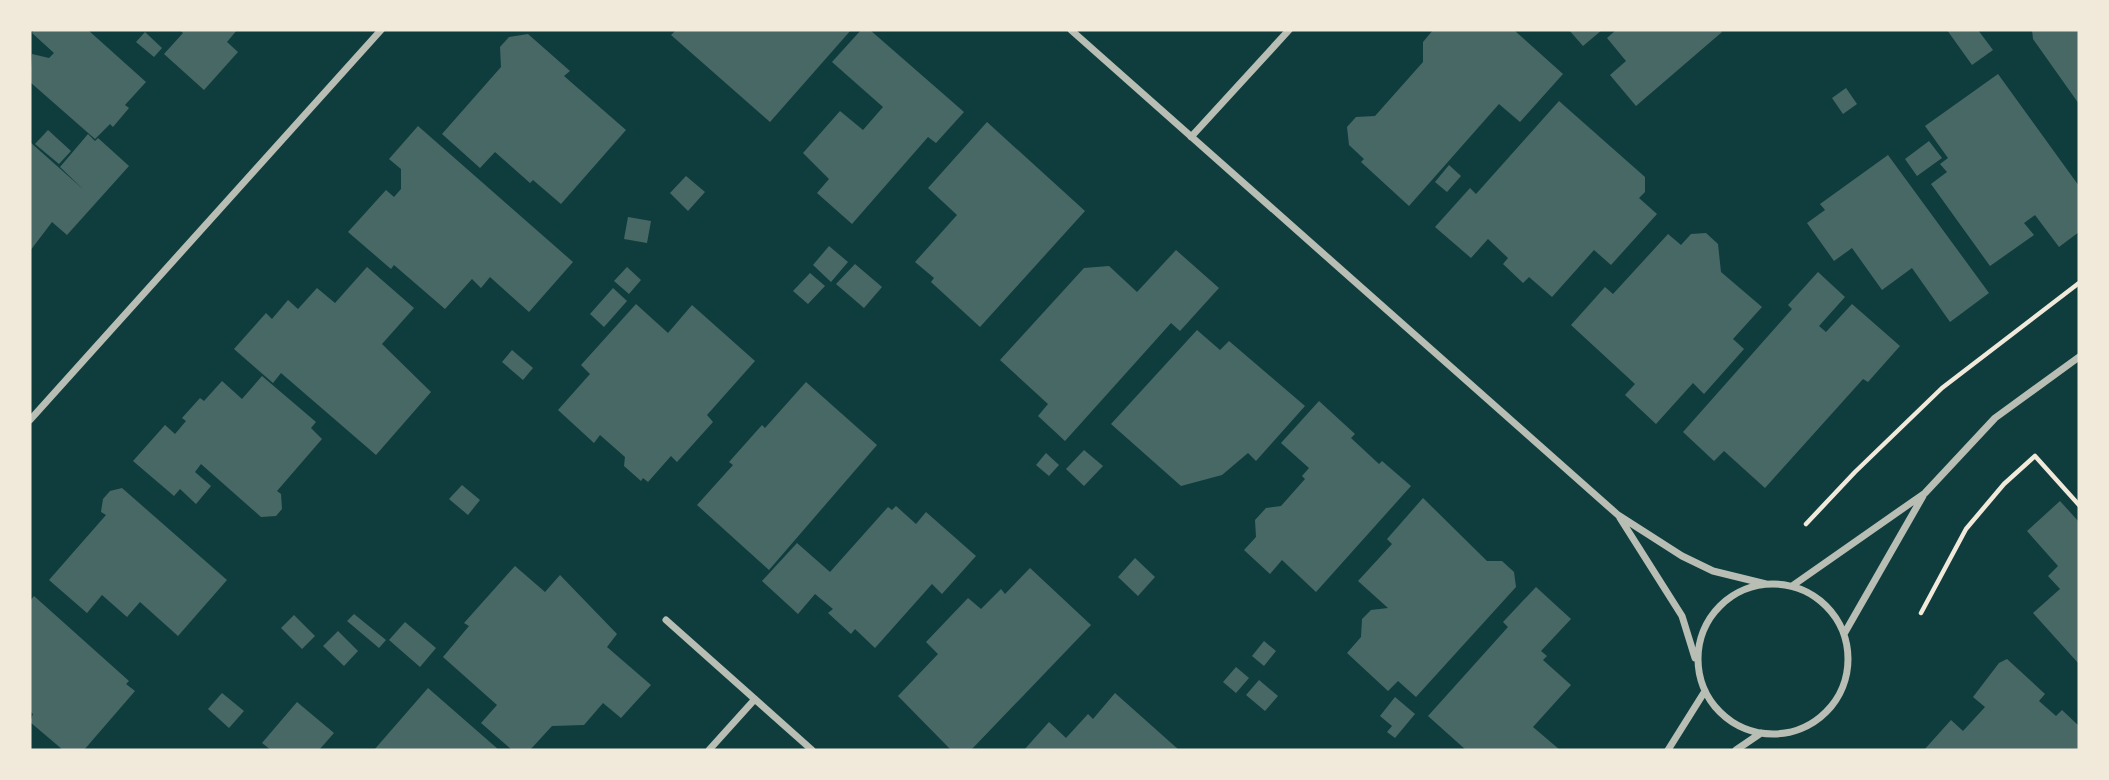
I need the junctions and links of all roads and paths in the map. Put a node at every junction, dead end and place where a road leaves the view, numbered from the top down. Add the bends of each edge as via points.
1 (381, 30) edge
2 (1071, 30) edge
3 (1289, 30) edge
4 (1191, 137) junction
5 (2079, 283) edge
6 (2079, 357) edge
7 (30, 420) edge
8 (1925, 493) junction
9 (2079, 505) edge
10 (1618, 515) junction
11 (1806, 524) dead end
12 (1766, 584) junction
13 (1792, 586) junction
14 (1920, 613) dead end
15 (666, 620) dead end
16 (1844, 634) junction
17 (1697, 664) junction
18 (1705, 691) junction
19 (755, 699) junction
20 (1761, 733) junction
21 (709, 750) edge
22 (812, 750) edge
23 (1668, 750) edge
24 (1736, 750) edge

1 - 7 street
2 - 4 street
3 - 4 street
4 - 10 street
5 - 11 path via 1942,388
6 - 8 street via 1996,418
8 - 13 street
8 - 16 street
9 - 14 path via 2035,456 1966,529
10 - 12 street via 1713,571
10 - 17 street via 1682,616
12 - 13 street
12 - 17 street via 1724,602 1709,619 1699,641
13 - 16 street via 1815,596
15 - 19 street
16 - 20 street via 1848,660 1843,685 1830,708 1787,733
17 - 18 street
18 - 20 street via 1718,711
18 - 23 street
19 - 21 street
19 - 22 street
20 - 24 street

